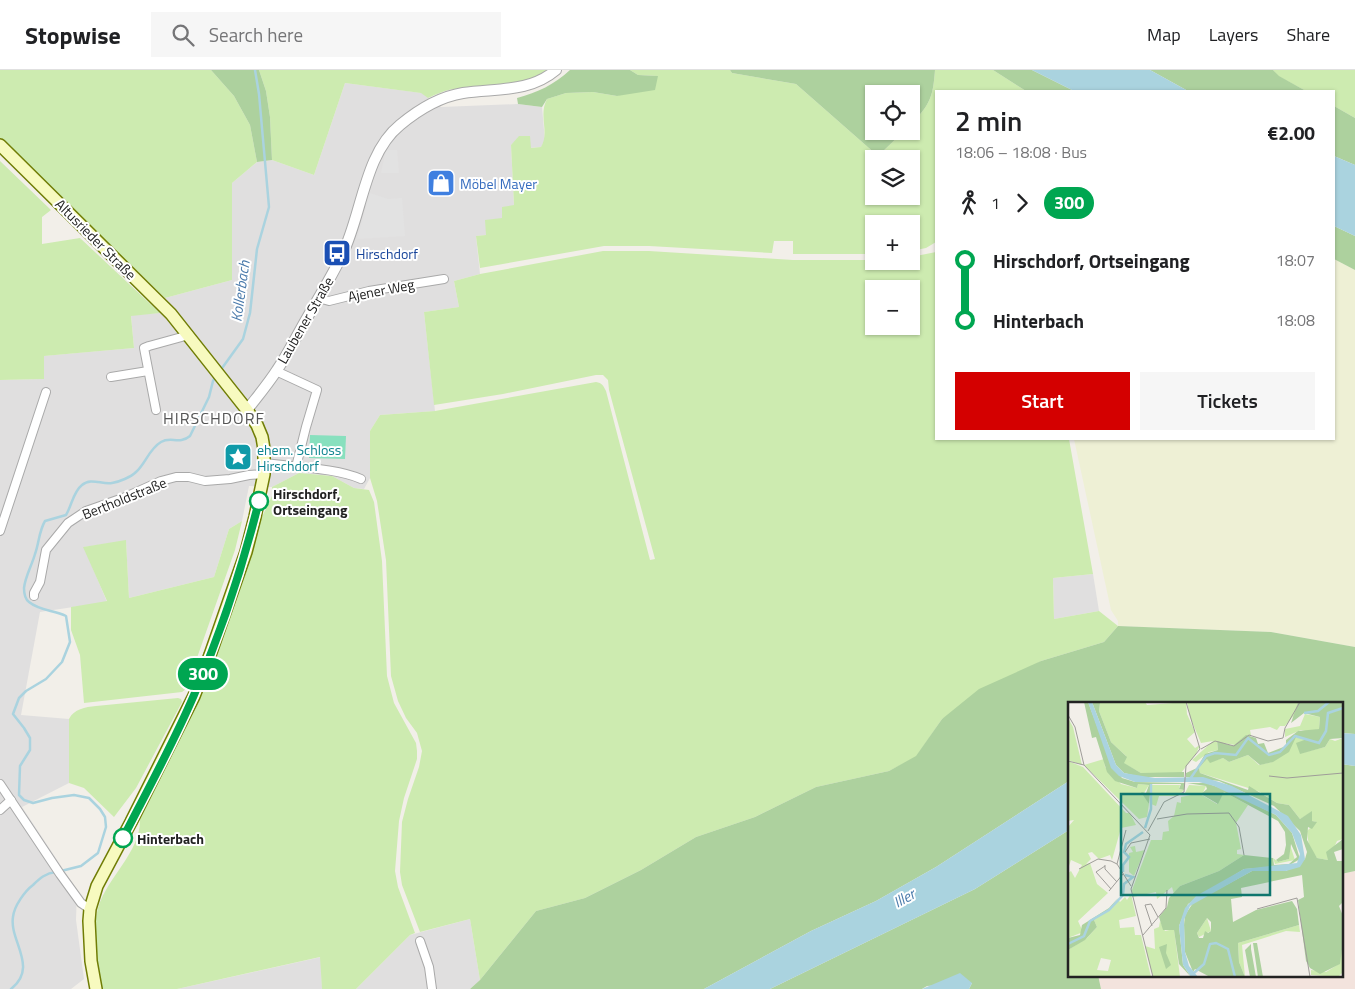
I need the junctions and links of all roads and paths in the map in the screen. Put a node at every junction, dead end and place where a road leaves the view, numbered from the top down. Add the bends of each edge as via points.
1 (556, 70) edge
2 (0, 145) edge
3 (444, 279) dead end
4 (318, 298) junction
5 (189, 335) junction
6 (148, 371) junction
7 (276, 371) junction
8 (111, 377) dead end
9 (46, 392) dead end
10 (156, 410) dead end
11 (247, 410) junction
12 (296, 467) junction
13 (264, 469) junction
14 (361, 479) dead end
15 (0, 531) edge
16 (34, 596) dead end
17 (0, 784) edge
18 (11, 800) junction
19 (0, 810) edge
20 (90, 909) junction
21 (420, 941) dead end
22 (96, 989) edge
23 (432, 989) edge

1 - 4 street, Laubener Straße via 530,86 444,98 425,106 398,126 379,148 353,228
2 - 5 main road, Altusrieder Straße
3 - 4 street, Ajener Weg via 329,300
4 - 7 street, Laubener Straße
5 - 6 street via 144,348
5 - 11 main road, Altusrieder Straße
6 - 8 street
6 - 10 street
7 - 11 street, Laubener Straße
7 - 12 street, Laubener Straße via 317,390
9 - 15 street
11 - 13 main road, Altusrieder Straße via 262,437
12 - 13 street
12 - 14 street via 351,474
13 - 16 street, Bertholdstraße via 249,475 205,482 176,477 86,511 68,523 46,550
13 - 20 main road, Altusrieder Straße via 246,552 194,696 97,886
17 - 18 street
18 - 19 street
18 - 20 street via 81,903
20 - 22 main road, Altusrieder Straße via 89,938
21 - 23 street

